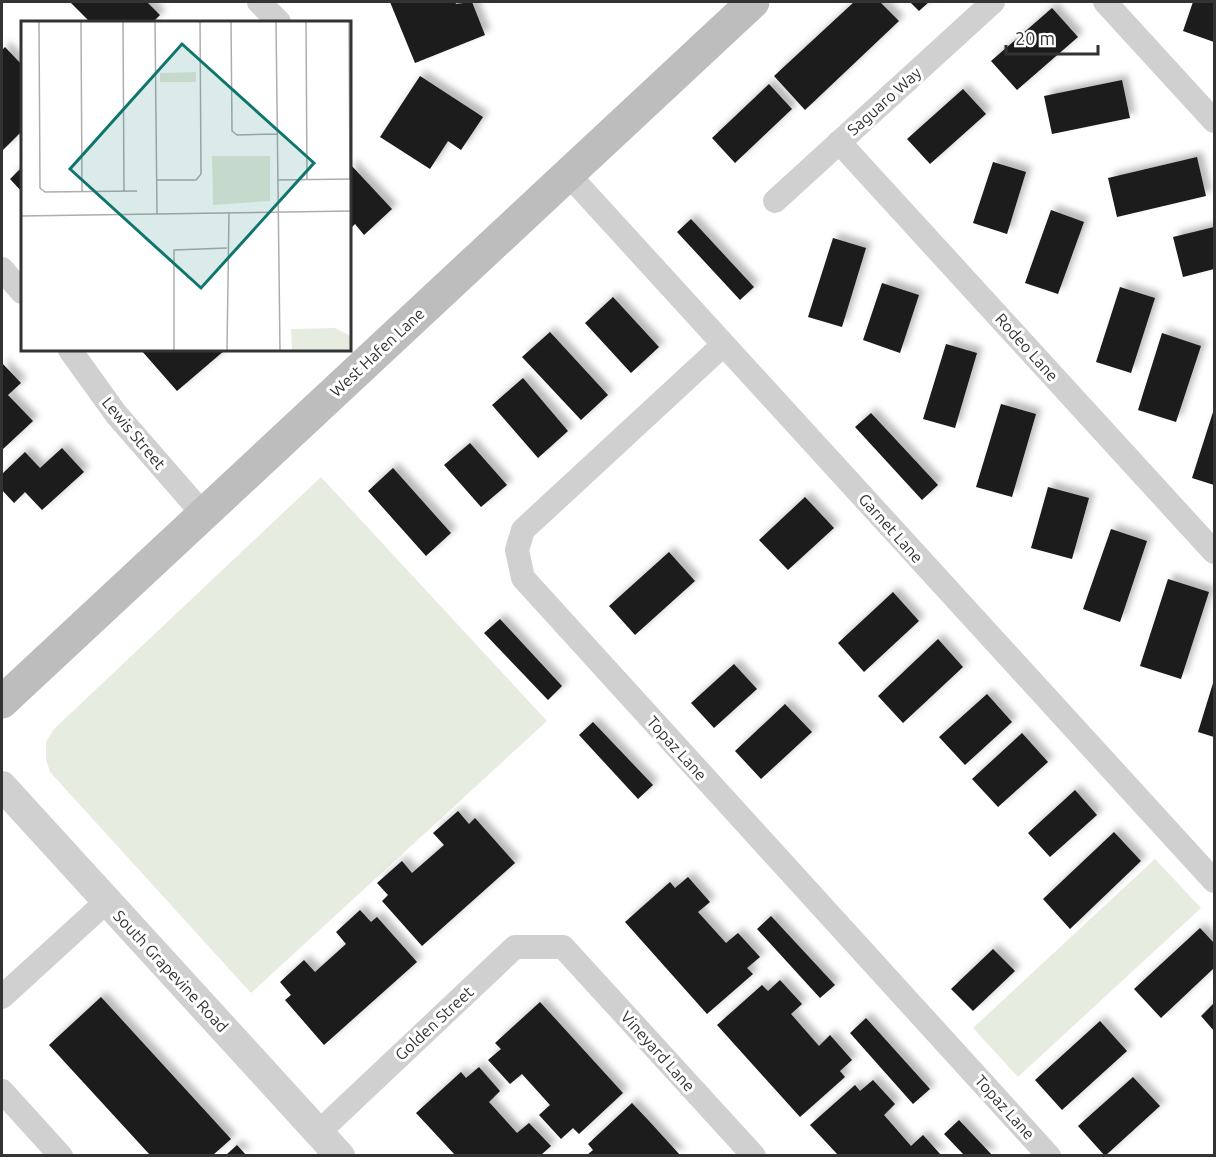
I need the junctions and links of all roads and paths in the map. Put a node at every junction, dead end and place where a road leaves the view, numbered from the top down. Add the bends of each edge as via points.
1 (259, 2) edge
2 (753, 2) edge
3 (993, 2) edge
4 (1105, 2) edge
5 (278, 21) edge
6 (1215, 121) edge
7 (839, 142) junction
8 (568, 174) junction
9 (775, 201) dead end
10 (2, 269) edge
11 (21, 291) edge
12 (723, 345) junction
13 (70, 351) edge
14 (203, 514) junction
15 (1215, 552) edge
16 (2, 702) edge
17 (2, 786) edge
18 (1215, 881) edge
19 (106, 902) junction
20 (563, 947) joint
21 (2, 997) edge
22 (2, 1091) edge
23 (319, 1132) junction
24 (61, 1155) edge
25 (340, 1155) edge
26 (754, 1155) edge
27 (1049, 1155) edge

1 - 5 street
2 - 8 main road, West Hafen Lane
3 - 7 street, Saguaro Way
4 - 6 street
7 - 9 street, Saguaro Way
7 - 15 street, Rodeo Lane
8 - 12 street, Garnet Lane
8 - 14 main road, West Hafen Lane
10 - 11 street
12 - 18 street, Garnet Lane
12 - 27 street, Topaz Lane via 523,530 517,550 523,578
13 - 14 street, Lewis Street via 116,414
14 - 16 main road, West Hafen Lane
17 - 19 street, South Grapevine Road
19 - 21 street
19 - 23 street, South Grapevine Road
20 - 23 street, Golden Street via 515,946
20 - 26 street, Vineyard Lane
22 - 24 street
23 - 25 street, South Grapevine Road

